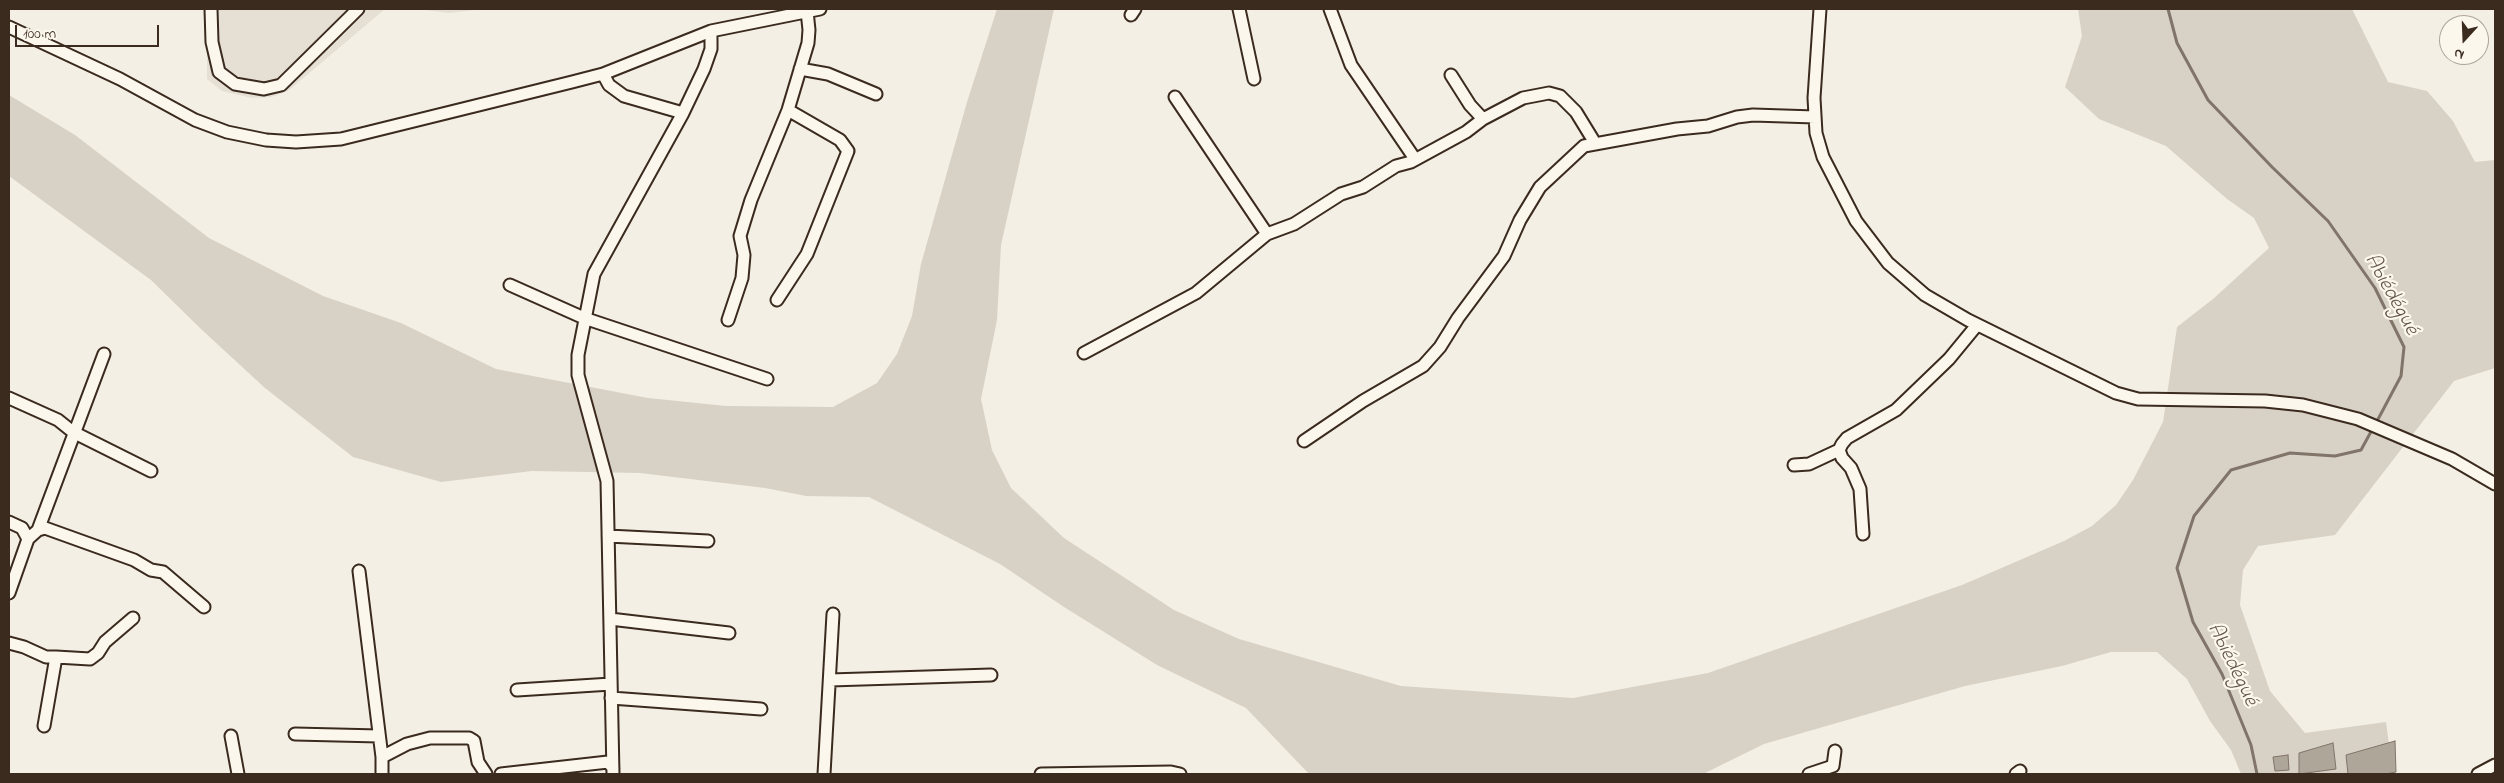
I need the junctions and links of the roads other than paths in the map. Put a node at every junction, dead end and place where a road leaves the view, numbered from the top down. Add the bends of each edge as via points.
1 (211, 9) edge
2 (358, 9) edge
3 (820, 9) edge
4 (1239, 9) edge
5 (1330, 9) edge
6 (1820, 9) edge
7 (807, 11) junction
8 (9, 27) edge
9 (711, 31) junction
10 (800, 69) junction
11 (604, 74) junction
12 (1451, 75) dead end
13 (1254, 79) dead end
14 (876, 94) dead end
15 (1175, 97) dead end
16 (788, 110) junction
17 (683, 113) junction
18 (1815, 117) junction
19 (1483, 119) junction
20 (1595, 143) junction
21 (1416, 159) junction
22 (1267, 234) junction
23 (510, 285) dead end
24 (777, 300) dead end
25 (584, 318) junction
26 (728, 320) dead end
27 (1977, 325) junction
28 (1084, 353) dead end
29 (104, 354) dead end
30 (767, 379) dead end
31 (9, 398) edge
32 (73, 432) junction
33 (1304, 441) dead end
34 (1839, 450) junction
35 (1794, 466) dead end
36 (150, 472) dead end
37 (2495, 484) edge
38 (9, 522) edge
39 (38, 530) junction
40 (1863, 534) dead end
41 (608, 536) junction
42 (28, 539) junction
43 (708, 541) dead end
44 (359, 571) dead end
45 (9, 592) edge
46 (204, 607) dead end
47 (833, 614) dead end
48 (133, 618) dead end
49 (610, 619) junction
50 (729, 633) dead end
51 (9, 643) edge
52 (56, 657) junction
53 (991, 675) dead end
54 (830, 680) junction
55 (611, 684) junction
56 (517, 690) dead end
57 (612, 698) junction
58 (761, 709) dead end
59 (44, 726) dead end
60 (296, 734) dead end
61 (231, 736) dead end
62 (379, 736) junction
63 (1835, 751) dead end
64 (382, 757) junction
65 (2495, 765) edge
66 (613, 771) edge
67 (238, 774) edge
68 (382, 774) edge
69 (486, 774) edge
70 (501, 774) edge
71 (824, 774) edge
72 (1041, 774) edge
73 (1180, 774) edge
74 (1809, 774) edge
75 (2478, 774) edge

1 - 2 street via 212,42 219,72 235,84 264,89 281,85
3 - 7 street
4 - 13 street
5 - 21 street via 1351,65
6 - 18 street
7 - 9 street
7 - 10 street via 809,30
8 - 11 street via 120,79 195,120 227,132 266,140 341,139
9 - 11 street
9 - 17 street via 704,69
10 - 14 street via 828,74
10 - 16 street
11 - 17 street via 609,85 624,96
12 - 19 street
15 - 22 street
16 - 24 street via 840,140 848,151 807,254
16 - 26 street via 751,200 740,236 744,255 742,278
17 - 25 street via 594,274
18 - 20 street via 1752,114 1708,126
18 - 27 street via 1823,157 1856,221 1888,263 1925,295
19 - 20 street via 1523,98 1549,93 1560,96 1576,112
19 - 21 street
20 - 33 street via 1584,146 1540,188 1520,220 1504,256 1423,366
21 - 22 street via 1396,166 1363,187 1341,194 1294,224
22 - 28 street via 1196,292
23 - 25 street
25 - 30 street
25 - 41 street via 578,375 607,481
27 - 34 street via 1949,359 1896,410 1847,438
27 - 37 street via 2080,377 2138,399 2265,401 2303,405 2358,419 2452,459
29 - 32 street
31 - 32 street via 58,420
32 - 36 street
32 - 39 street
34 - 35 street via 1809,464
34 - 40 street via 1860,489
38 - 42 street via 22,528
39 - 42 street
39 - 46 street via 45,528 163,572
41 - 43 street
41 - 49 street
42 - 45 street
44 - 62 street
47 - 54 street
48 - 52 street via 90,659
49 - 50 street
49 - 55 street
51 - 52 street via 46,657
52 - 59 street
53 - 54 street
54 - 71 street
55 - 56 street
55 - 57 street
57 - 58 street
57 - 66 street
60 - 62 street
61 - 67 street
62 - 64 street
63 - 74 street via 1833,766
64 - 68 street
64 - 69 street via 407,744 430,738 469,738 474,742 478,762
65 - 75 street
66 - 70 street via 608,762
72 - 73 street

